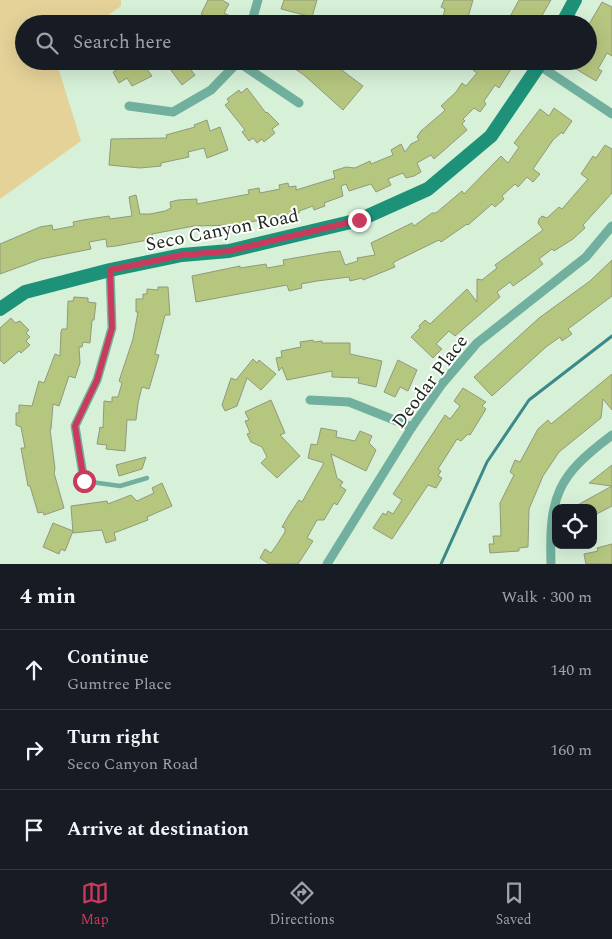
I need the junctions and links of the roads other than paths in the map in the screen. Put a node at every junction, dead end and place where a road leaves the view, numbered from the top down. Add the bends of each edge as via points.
1 (258, 0) edge
2 (576, 0) edge
3 (254, 15) edge
4 (567, 15) edge
5 (231, 70) edge
6 (251, 70) edge
7 (537, 70) edge
8 (550, 70) edge
9 (299, 103) dead end
10 (129, 106) dead end
11 (612, 114) edge
12 (612, 226) edge
13 (110, 270) junction
14 (0, 309) edge
15 (310, 400) dead end
16 (412, 427) junction
17 (612, 435) edge
18 (147, 478) dead end
19 (84, 481) joint
20 (327, 564) edge
21 (551, 564) edge

1 - 3 street
2 - 4 street
5 - 10 street via 211,90 173,112
6 - 9 street
7 - 13 street, Seco Canyon Road via 491,136 428,189 359,220 229,251 182,255
8 - 11 street
12 - 16 street, Deodar Place via 586,258 477,343 442,384
13 - 14 street, Seco Canyon Road via 25,292
13 - 19 street via 112,328 97,380 75,426
15 - 16 street via 349,402
16 - 20 street, Deodar Place
17 - 21 street via 583,456 560,487 550,526
18 - 19 lane via 120,486

